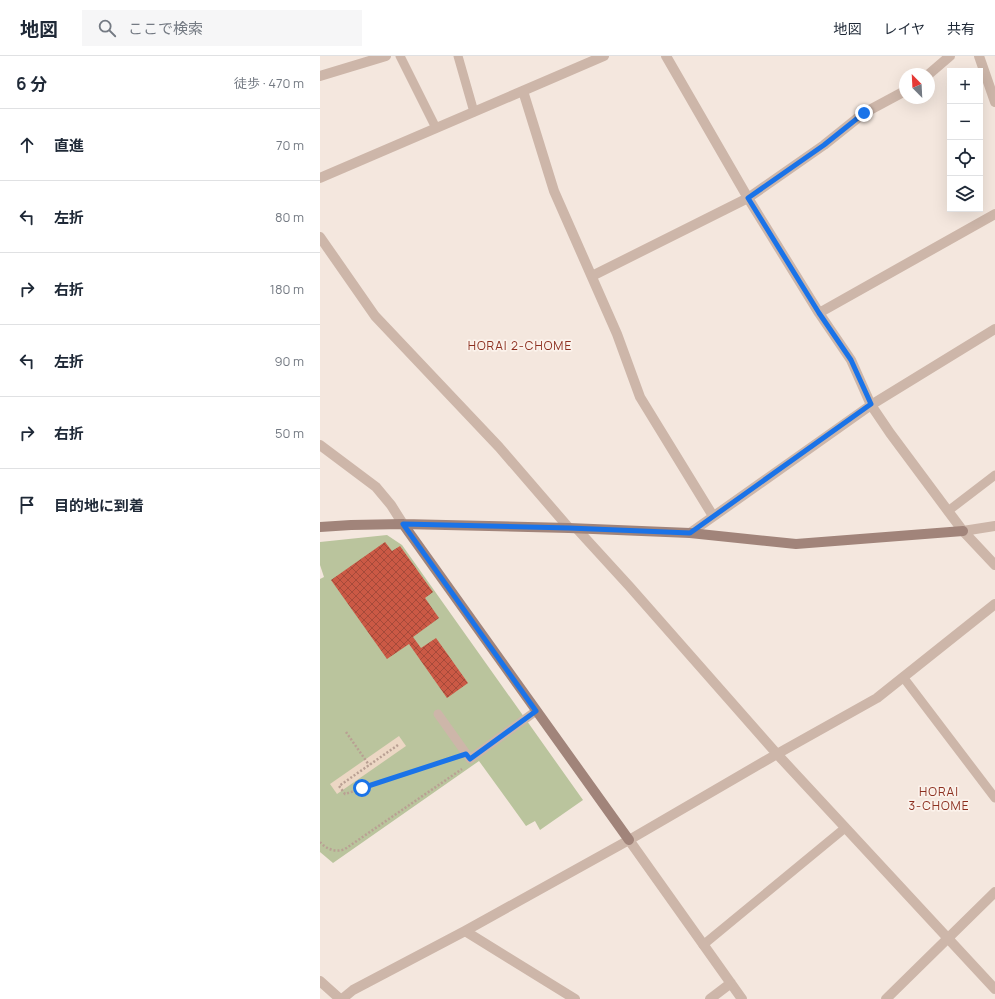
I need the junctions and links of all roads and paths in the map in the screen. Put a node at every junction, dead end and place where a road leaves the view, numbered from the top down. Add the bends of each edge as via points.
1 (386, 56) edge
2 (400, 56) edge
3 (458, 56) edge
4 (604, 56) edge
5 (666, 56) edge
6 (950, 56) edge
7 (979, 56) edge
8 (935, 69) edge
9 (320, 76) edge
10 (522, 91) junction
11 (899, 95) edge
12 (995, 102) edge
13 (474, 112) junction
14 (436, 128) junction
15 (320, 178) edge
16 (748, 198) junction
17 (995, 214) edge
18 (320, 237) edge
19 (592, 276) junction
20 (819, 313) junction
21 (995, 329) edge
22 (871, 404) junction
23 (320, 445) edge
24 (995, 475) edge
25 (948, 511) junction
26 (713, 516) junction
27 (403, 524) junction
28 (995, 526) edge
29 (320, 527) edge
30 (573, 528) junction
31 (963, 531) junction
32 (690, 533) junction
33 (995, 565) edge
34 (995, 604) edge
35 (903, 677) junction
36 (536, 711) junction
37 (438, 714) dead end
38 (346, 732) dead end
39 (398, 745) dead end
40 (777, 754) junction
41 (468, 756) junction
42 (369, 765) junction
43 (995, 798) edge
44 (846, 828) junction
45 (629, 840) junction
46 (320, 842) edge
47 (995, 892) edge
48 (465, 931) junction
49 (948, 939) junction
50 (703, 945) junction
51 (320, 980) edge
52 (731, 983) junction
53 (995, 989) edge
54 (341, 999) edge
55 (575, 999) edge
56 (710, 999) edge
57 (742, 999) edge
58 (886, 999) edge

1 - 9 street
2 - 14 lane
3 - 13 lane
4 - 10 street
5 - 16 street
6 - 8 street
7 - 12 street
10 - 13 street
10 - 19 street via 554,191
11 - 16 street via 864,113 824,145
13 - 14 street
14 - 15 street
16 - 19 street
16 - 20 street
17 - 20 street
18 - 30 street via 375,316
19 - 26 street via 640,397
20 - 22 street via 851,360
21 - 22 street
22 - 25 street
22 - 26 street
23 - 27 street via 376,487
24 - 25 lane
25 - 31 street
26 - 32 street
27 - 29 street
27 - 30 street
27 - 36 street
28 - 31 street
30 - 32 street
30 - 40 street via 630,587
31 - 32 street via 796,544
31 - 33 street
34 - 35 street
35 - 40 street via 877,698
35 - 43 lane
36 - 41 lane
36 - 45 street
37 - 41 lane
38 - 42 path
39 - 42 path
40 - 44 street
40 - 45 street
41 - 42 path via 345,794 339,786
41 - 46 path via 463,768 344,849 332,850
44 - 49 street
44 - 50 lane
45 - 48 street
45 - 50 street
47 - 49 street
48 - 54 street via 353,990
48 - 55 street
49 - 53 street
49 - 58 street
50 - 52 street
51 - 54 street
52 - 56 street
52 - 57 street

